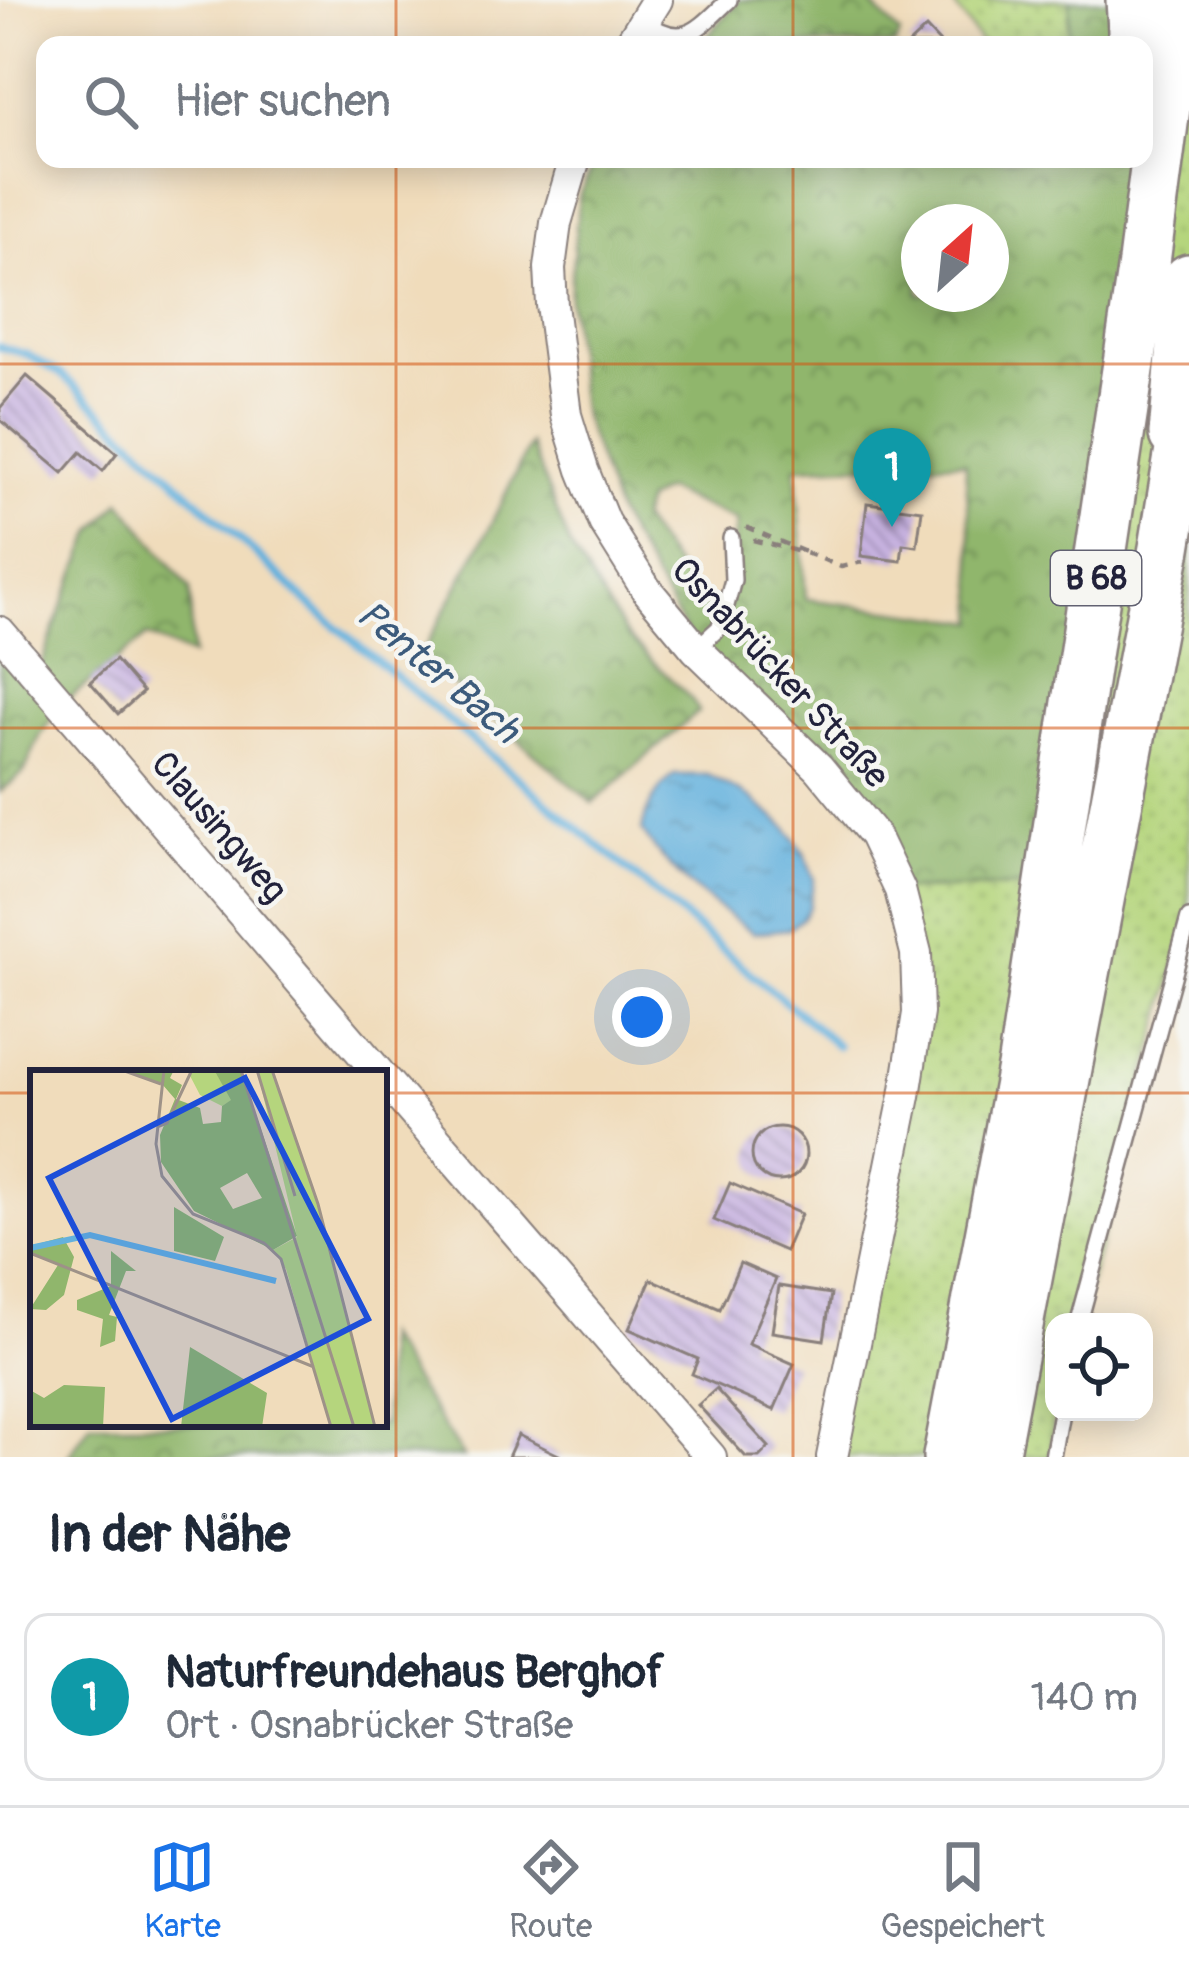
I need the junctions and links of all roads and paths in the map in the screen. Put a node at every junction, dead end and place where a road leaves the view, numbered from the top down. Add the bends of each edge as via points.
1 (729, 0) edge
2 (1132, 0) edge
3 (1178, 0) edge
4 (643, 22) edge
5 (1134, 36) edge
6 (572, 168) edge
7 (1141, 168) edge
8 (1166, 275) edge
9 (1189, 401) edge
10 (731, 538) junction
11 (1165, 548) junction
12 (812, 555) junction
13 (862, 562) dead end
14 (0, 632) edge
15 (696, 649) junction
16 (1189, 918) edge
17 (377, 1070) edge
18 (387, 1082) edge
19 (1080, 1313) edge
20 (1059, 1421) edge
21 (711, 1457) edge
22 (832, 1457) edge
23 (950, 1457) edge
24 (992, 1457) edge
25 (1053, 1457) edge

1 - 4 lane via 681,36
2 - 5 highway
3 - 8 highway, B 68
6 - 15 street, Osnabrücker Straße via 550,268 566,415 604,522
7 - 8 highway
8 - 11 highway, B 68
8 - 23 highway, B 68
9 - 11 highway, B 68
10 - 12 path
10 - 12 path via 737,523
10 - 15 lane via 733,580 720,627
11 - 24 highway, B 68
12 - 13 path via 841,567
14 - 17 street, Clausingweg
15 - 22 street, Osnabrücker Straße via 819,768 874,835 900,890 916,953 918,1013 905,1096
16 - 19 lane
18 - 21 street, Clausingweg
20 - 25 lane

